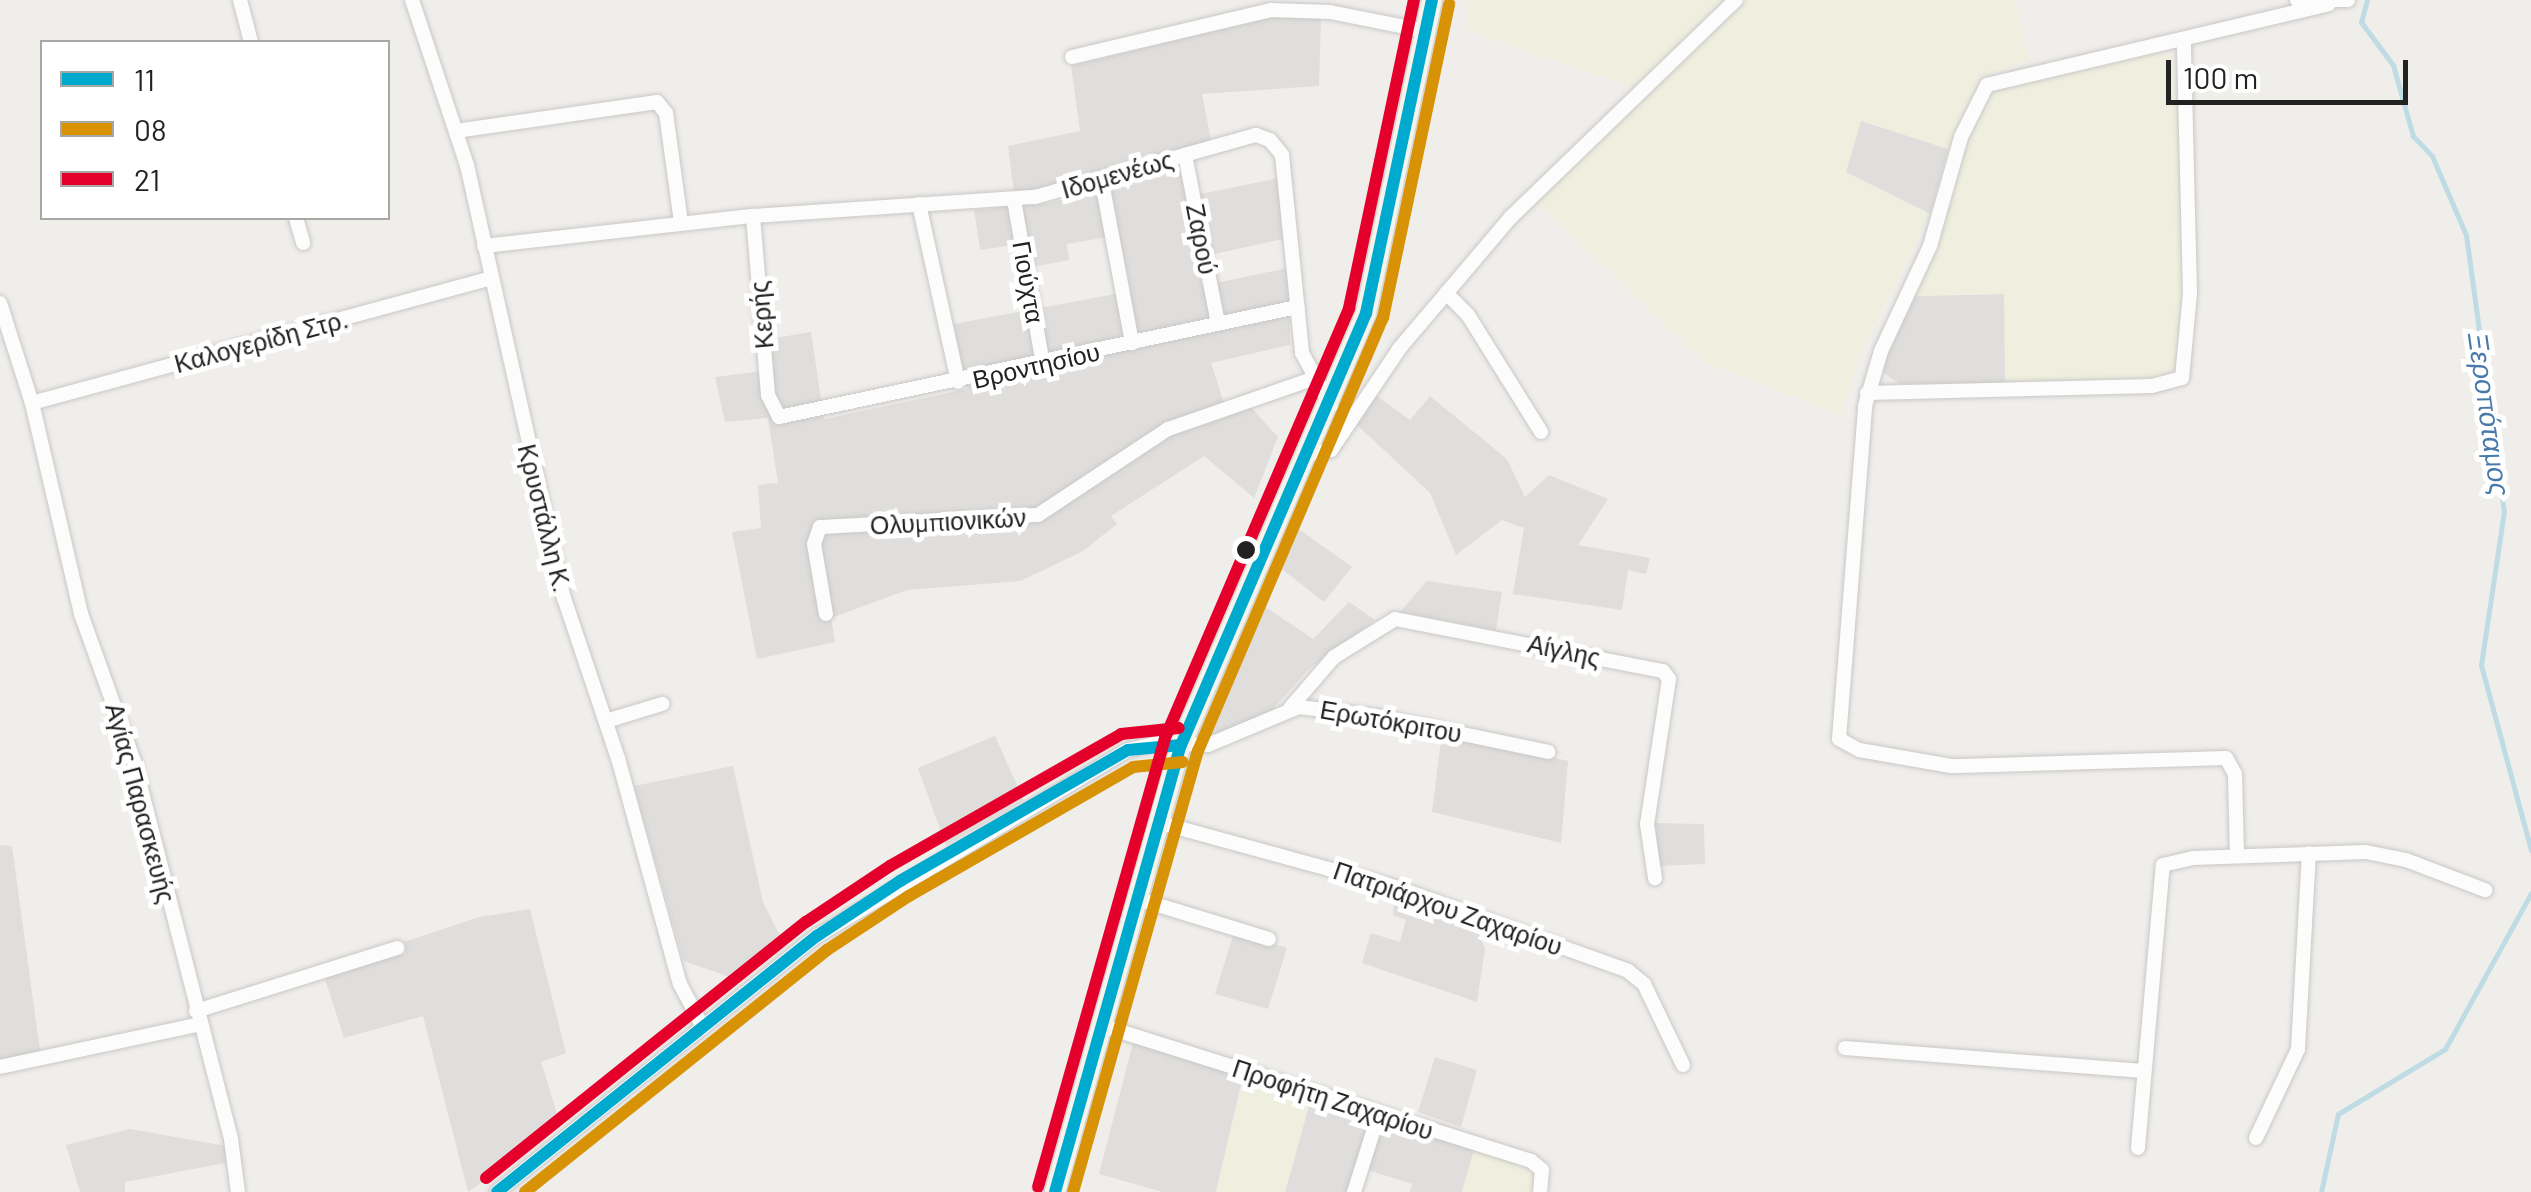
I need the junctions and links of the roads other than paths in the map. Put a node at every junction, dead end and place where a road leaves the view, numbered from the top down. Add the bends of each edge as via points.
1 (240, 0) edge
2 (412, 0) edge
3 (1432, 0) edge
4 (1736, 0) edge
5 (2297, 0) edge
6 (2348, 0) edge
7 (2329, 4) junction
8 (1426, 30) junction
9 (2184, 39) junction
10 (250, 40) edge
11 (1072, 57) dead end
12 (456, 130) junction
13 (1185, 155) junction
14 (1102, 182) junction
15 (1014, 200) junction
16 (919, 204) junction
17 (753, 216) junction
18 (296, 220) edge
19 (681, 223) junction
20 (302, 243) dead end
21 (484, 246) junction
22 (491, 278) junction
23 (1446, 293) junction
24 (0, 303) edge
25 (1297, 307) junction
26 (1218, 323) junction
27 (1132, 344) junction
28 (1044, 364) junction
29 (1312, 379) junction
30 (958, 382) junction
31 (1867, 392) junction
32 (32, 403) junction
33 (1331, 406) junction
34 (774, 414) joint
35 (1541, 432) dead end
36 (1310, 454) junction
37 (826, 614) dead end
38 (662, 704) dead end
39 (1290, 708) junction
40 (606, 721) junction
41 (1181, 745) junction
42 (1548, 752) dead end
43 (1158, 822) junction
44 (2309, 853) junction
45 (2237, 856) junction
46 (1655, 878) dead end
47 (2485, 890) dead end
48 (1135, 898) junction
49 (1270, 938) dead end
50 (397, 948) dead end
51 (198, 1017) junction
52 (1100, 1025) junction
53 (703, 1027) junction
54 (1845, 1048) dead end
55 (1684, 1066) dead end
56 (0, 1067) edge
57 (2143, 1071) junction
58 (1378, 1113) junction
59 (2256, 1138) dead end
60 (2138, 1148) dead end
61 (238, 1192) edge
62 (497, 1192) edge
63 (1054, 1192) edge
64 (1354, 1192) edge
65 (1540, 1192) edge

1 - 10 street
2 - 12 street, Κρυστάλλη Κ.
3 - 8 main road
4 - 23 street via 1545,182
5 - 7 street
6 - 7 street
7 - 9 street
8 - 11 street via 1280,9
8 - 33 main road via 1375,282
9 - 31 street via 2018,74 1982,90 1924,262
9 - 31 street via 2190,293 2182,378 2152,386
12 - 19 street via 657,102 666,112
12 - 21 street, Κρυστάλλη Κ.
13 - 14 street, Ιδομενέως
13 - 25 street, Ιδομενέως via 1248,135 1279,149 1292,210
13 - 26 street, Ζαρού
14 - 15 street, Ιδομενέως
14 - 27 street
15 - 16 street, Ιδομενέως
15 - 28 street, Γιούχτα
16 - 17 street, Ιδομενέως
16 - 30 street
17 - 19 street, Ιδομενέως
17 - 34 street, Κερής
18 - 20 street
19 - 21 street, Ιδομενέως
21 - 22 street, Κρυστάλλη Κ.
22 - 32 street, Καλογερίδη Στρ.
22 - 40 street, Κρυστάλλη Κ. via 555,566
23 - 35 street via 1468,315
23 - 36 street via 1331,450
24 - 32 street, Αγίας Παρασκευής
25 - 26 street, Βροντησίου
25 - 29 street, Ιδομενέως
26 - 27 street, Βροντησίου
27 - 28 street, Βροντησίου
28 - 30 street, Βροντησίου
29 - 33 street, Ιδομενέως
29 - 37 street, Ολυμπιονικών via 1168,428 1038,515 942,525 822,525 814,544
30 - 34 street, Βροντησίου via 794,417
31 - 45 street via 1839,740 1940,765 2226,758 2236,774
32 - 51 street, Αγίας Παρασκευής via 81,614 134,761
33 - 36 main road
36 - 41 main road
38 - 40 street
39 - 41 street, Ερωτόκριτου via 1208,745
39 - 42 street, Ερωτόκριτου via 1346,710
39 - 46 street, Αίγλης via 1334,657 1395,619 1663,671 1668,679 1647,824
40 - 53 street, Κρυστάλλη Κ. via 671,957
41 - 43 main road
41 - 53 street, Ερωτόκριτου via 1128,750 1012,814 817,936
43 - 48 main road
43 - 55 street, Πατριάρχου Ζαχαρίου via 1394,887 1628,971 1644,984
44 - 45 street
44 - 47 street via 2394,856
44 - 59 street via 2298,1049
45 - 57 street via 2178,860 2160,869
48 - 49 street
48 - 52 main road
50 - 51 street
51 - 56 street
51 - 61 street, Αγίας Παρασκευής
52 - 58 street, Προφήτη Ζαχαρίου
52 - 63 main road
53 - 62 street, Ερωτόκριτου
54 - 57 street
57 - 60 street
58 - 64 street
58 - 65 street, Προφήτη Ζαχαρίου via 1535,1162 1543,1172

